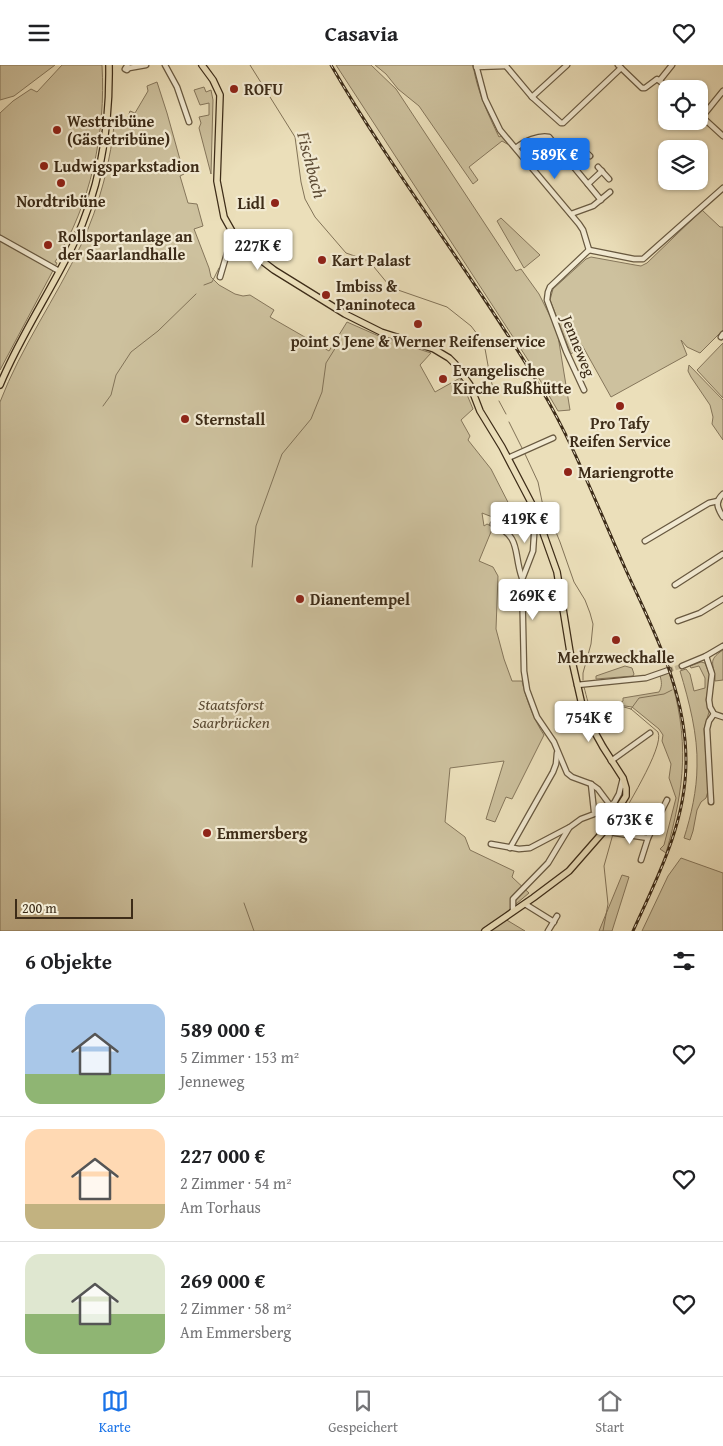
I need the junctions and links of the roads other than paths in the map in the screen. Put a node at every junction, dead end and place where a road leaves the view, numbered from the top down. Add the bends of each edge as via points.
1 (108, 65) edge
2 (146, 65) edge
3 (165, 65) edge
4 (202, 65) edge
5 (567, 65) edge
6 (672, 65) edge
7 (476, 66) edge
8 (507, 66) edge
9 (619, 67) edge
10 (129, 68) dead end
11 (658, 80) joint
12 (723, 91) edge
13 (532, 97) junction
14 (708, 107) edge
15 (189, 122) dead end
16 (708, 123) edge
17 (723, 136) edge
18 (516, 148) junction
19 (590, 157) dead end
20 (570, 163) junction
21 (609, 179) dead end
22 (588, 183) junction
23 (723, 188) edge
24 (610, 192) dead end
25 (601, 200) junction
26 (571, 214) junction
27 (232, 233) junction
28 (0, 238) edge
29 (589, 250) junction
30 (59, 271) junction
31 (220, 277) dead end
32 (0, 385) edge
33 (584, 390) dead end
34 (553, 438) dead end
35 (508, 458) junction
36 (723, 494) edge
37 (718, 501) junction
38 (538, 517) junction
39 (723, 517) edge
40 (493, 524) dead end
41 (645, 541) dead end
42 (723, 554) edge
43 (522, 578) junction
44 (675, 585) dead end
45 (723, 599) edge
46 (694, 609) dead end
47 (696, 615) junction
48 (678, 621) dead end
49 (723, 646) edge
50 (706, 656) junction
51 (682, 666) tunnel mouth
52 (669, 670) tunnel mouth
53 (582, 684) junction
54 (714, 714) junction
55 (723, 717) edge
56 (650, 733) dead end
57 (556, 747) junction
58 (612, 761) junction
59 (623, 778) junction
60 (591, 784) junction
61 (667, 800) dead end
62 (711, 802) dead end
63 (610, 805) junction
64 (594, 811) dead end
65 (570, 827) junction
66 (605, 828) junction
67 (648, 838) junction
68 (491, 844) dead end
69 (510, 848) junction
70 (642, 860) dead end
71 (525, 904) junction
72 (513, 911) junction
73 (558, 916) dead end
74 (554, 922) junction
75 (485, 931) edge
76 (548, 931) edge

1 - 30 main road via 108,117 100,171 84,220
2 - 10 street
3 - 15 street via 178,87
4 - 27 main road via 220,99 217,181 224,217
5 - 13 street
6 - 11 street
7 - 8 street
7 - 18 street via 492,113 502,133
8 - 13 street
9 - 11 street via 643,89
9 - 13 street via 563,123
12 - 14 street
16 - 17 street
18 - 20 street via 547,136
18 - 26 street
19 - 20 street via 582,149
20 - 22 street
21 - 22 street via 600,169
22 - 25 street
23 - 29 street via 643,259
24 - 25 street
25 - 26 street
26 - 29 street via 583,230
27 - 31 street
27 - 35 main road via 274,270 345,314 381,332 449,358 461,371 484,419
28 - 30 street
29 - 33 street, Jenneweg via 550,287 547,295 566,351
30 - 32 main road
34 - 35 street
35 - 38 main road
36 - 37 street
37 - 39 street
37 - 41 street via 709,503
38 - 43 street via 535,520 533,551
38 - 53 main road via 560,580 570,652
40 - 43 street via 505,530 513,541
42 - 44 street
43 - 57 street via 525,686 542,726
45 - 47 street
46 - 47 street
47 - 48 street
49 - 50 street
50 - 51 street
50 - 54 street via 712,674 710,707
52 - 53 street via 646,678
53 - 58 main road via 582,705
54 - 55 street
54 - 62 street via 707,729
56 - 58 street
57 - 60 street via 569,775
57 - 69 street via 553,772
58 - 59 main road
59 - 63 street via 617,799
59 - 66 main road via 626,796
60 - 63 street
60 - 64 street
61 - 67 street
63 - 65 street
65 - 69 street via 530,848
65 - 72 street via 548,863 513,899
66 - 67 street
66 - 71 main road via 569,871
67 - 70 street
68 - 69 street
71 - 72 main road
71 - 74 street
72 - 75 main road
73 - 74 street
74 - 76 street

